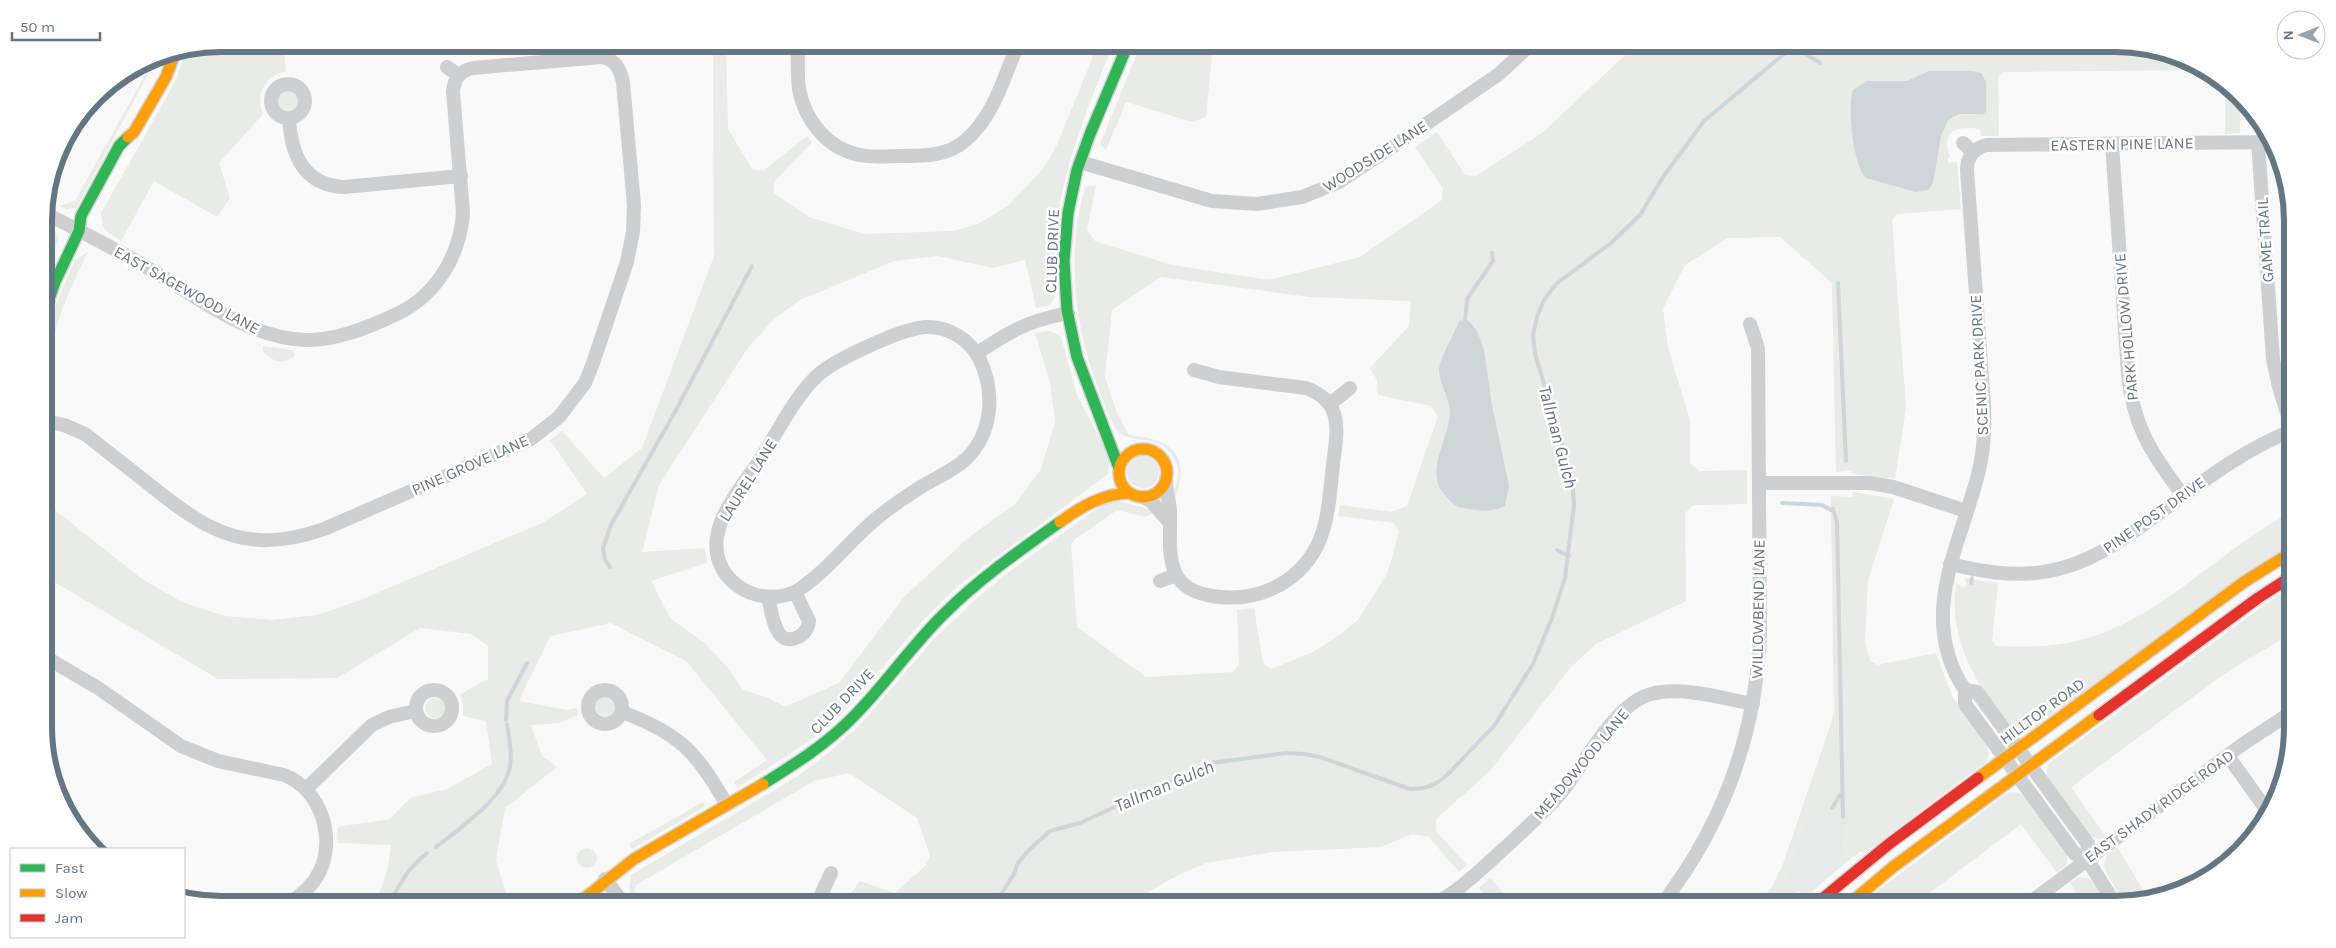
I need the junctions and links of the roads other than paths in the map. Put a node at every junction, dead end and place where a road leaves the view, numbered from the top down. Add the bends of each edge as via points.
1 (798, 52) edge
2 (1015, 52) edge
3 (1125, 52) edge
4 (1523, 52) edge
5 (173, 59) edge
6 (453, 71) joint
7 (289, 118) dead end
8 (134, 132) junction
9 (2258, 142) junction
10 (2263, 142) edge
11 (2112, 144) junction
12 (1968, 148) joint
13 (131, 151) dead end
14 (1080, 162) junction
15 (461, 176) junction
16 (53, 218) edge
17 (92, 222) dead end
18 (79, 231) junction
19 (53, 288) edge
20 (1068, 313) junction
21 (1750, 324) dead end
22 (977, 353) junction
23 (1194, 370) dead end
24 (1350, 388) dead end
25 (1330, 404) junction
26 (2284, 404) edge
27 (53, 423) edge
28 (1106, 432) junction
29 (2284, 434) edge
30 (1138, 449) junction
31 (1119, 470) junction
32 (1166, 480) junction
33 (1759, 483) junction
34 (1130, 493) junction
35 (2183, 496) junction
36 (1143, 497) junction
37 (1082, 507) junction
38 (1966, 511) junction
39 (1169, 522) junction
40 (2284, 557) edge
41 (1950, 564) junction
42 (1176, 575) junction
43 (1160, 581) dead end
44 (2284, 581) edge
45 (795, 592) junction
46 (768, 597) junction
47 (52, 662) edge
48 (1965, 690) junction
49 (1753, 704) junction
50 (415, 711) dead end
51 (622, 712) dead end
52 (2284, 718) edge
53 (2019, 748) junction
54 (2228, 756) junction
55 (2005, 758) junction
56 (2031, 765) junction
57 (2018, 775) junction
58 (306, 790) junction
59 (727, 805) junction
60 (2264, 806) edge
61 (2088, 859) junction
62 (832, 873) dead end
63 (605, 880) junction
64 (1446, 895) edge
65 (1668, 895) edge
66 (1826, 895) edge
67 (1860, 895) edge
68 (2040, 895) edge
69 (2110, 895) edge
70 (297, 896) edge
71 (587, 896) edge
72 (618, 896) edge
73 (821, 896) edge

1 - 2 street via 799,89 814,125 828,140 844,150 874,157 927,156 961,144 988,113
3 - 14 street, CLUB DRIVE
4 - 14 street, WOODSIDE LANE via 1492,79 1339,182 1302,197 1257,204 1218,202
5 - 8 street via 164,81
6 - 15 street, EAST SAGEWOOD LANE
6 - 27 street, PINE GROVE LANE via 578,58 618,58 633,197 630,249 585,383 565,411 524,443 324,529 290,539 256,540 225,534 198,522 85,434
7 - 15 street via 291,143 298,159 312,176 326,184 344,187
8 - 13 street
8 - 18 street via 119,146 81,216
9 - 10 street, EASTERN PINE LANE
9 - 11 street, EASTERN PINE LANE
9 - 26 street, GAME TRAIL via 2273,359
11 - 12 street, EASTERN PINE LANE
11 - 35 street, PARK HOLLOW DRIVE via 2132,401 2148,447
12 - 38 street, SCENIC PARK DRIVE via 1984,426 1980,463
14 - 20 street, CLUB DRIVE via 1066,227 1064,281
15 - 18 street, EAST SAGEWOOD LANE via 461,230 457,247 440,279 419,300 402,311 328,338 295,340 255,330
16 - 18 street, EAST SAGEWOOD LANE
17 - 18 street
18 - 19 street
20 - 22 street via 1020,326
20 - 28 street, CLUB DRIVE via 1075,354
21 - 33 street, WILLOWBEND LANE via 1758,348
22 - 45 street, LAUREL LANE via 988,382 990,408 986,428 971,454 879,516
22 - 46 street, LAUREL LANE via 945,328 915,328 834,364 808,386 728,509 718,531 717,551 726,576 746,592
23 - 25 street via 1306,388
24 - 25 street
25 - 42 street via 1337,424 1324,523 1317,545 1305,564 1275,588 1239,598 1195,591
28 - 30 street via 1126,446
28 - 31 street, CLUB DRIVE
29 - 35 street, PINE POST DRIVE via 2240,456
30 - 31 street via 1126,455
30 - 32 street via 1149,449 1159,454 1167,468
31 - 34 street via 1121,484
31 - 37 street, CLUB DRIVE via 1087,498
32 - 36 street via 1160,491
32 - 39 street
33 - 38 street via 1878,484
33 - 49 street, WILLOWBEND LANE via 1759,643
34 - 36 street
34 - 37 street, CLUB DRIVE via 1118,493
35 - 41 street, PINE POST DRIVE via 2113,546 2074,565 2047,572 2018,574 1987,572
36 - 39 street via 1152,502
37 - 59 street, CLUB DRIVE via 964,595 829,740 784,772
38 - 41 street, SCENIC PARK DRIVE
39 - 42 street
40 - 53 street, HILLTOP ROAD via 2244,582
41 - 48 street, SCENIC PARK DRIVE via 1943,597 1943,628 1950,658
42 - 43 street
44 - 56 street
45 - 46 street, LAUREL LANE
45 - 46 street via 809,621 806,631 795,639 778,633
47 - 58 street via 98,688 181,746 208,758 284,775
48 - 53 street via 1977,692
48 - 55 street, SCENIC PARK DRIVE via 1965,704
49 - 64 street, MEADOWOOD LANE via 1680,691 1650,695 1637,701 1617,718 1560,793 1534,820 1470,879
49 - 65 street, WILLOWBEND LANE via 1738,763 1714,823
50 - 58 street via 372,725
51 - 59 street via 660,728 684,745 699,760
52 - 54 street, EAST SHADY RIDGE ROAD
53 - 55 street, HILLTOP ROAD
53 - 56 street
54 - 60 street
54 - 61 street, EAST SHADY RIDGE ROAD
55 - 57 street
55 - 66 street, HILLTOP ROAD via 1868,860
56 - 57 street
56 - 61 street via 2088,844
57 - 61 street via 2075,854
57 - 67 street
58 - 70 street via 324,822 325,853 313,882
59 - 63 street, CLUB DRIVE via 634,859
61 - 68 street, EAST SHADY RIDGE ROAD
61 - 69 street
62 - 73 street
63 - 71 street, CLUB DRIVE
63 - 72 street

